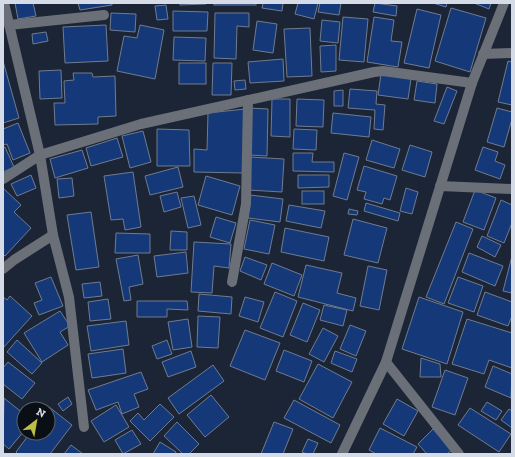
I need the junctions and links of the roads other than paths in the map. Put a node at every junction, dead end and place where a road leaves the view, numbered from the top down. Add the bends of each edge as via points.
1 (4, 3) edge
2 (504, 3) edge
3 (104, 15) dead end
4 (10, 25) junction
5 (512, 53) edge
6 (483, 54) junction
7 (472, 83) junction
8 (248, 100) junction
9 (40, 155) junction
10 (3, 179) edge
11 (440, 186) junction
12 (512, 188) edge
13 (53, 235) junction
14 (3, 269) edge
15 (232, 282) dead end
16 (386, 362) junction
17 (84, 427) dead end
18 (342, 454) edge
19 (459, 454) edge

1 - 4 street
2 - 6 street
3 - 4 street
4 - 9 street
5 - 6 street
6 - 7 street
7 - 8 street via 383,71
7 - 11 street
8 - 9 street via 141,124
8 - 15 street via 246,204
9 - 10 street
9 - 13 street
11 - 12 street
11 - 16 street
13 - 14 street
13 - 17 street via 69,297
16 - 18 street
16 - 19 street

